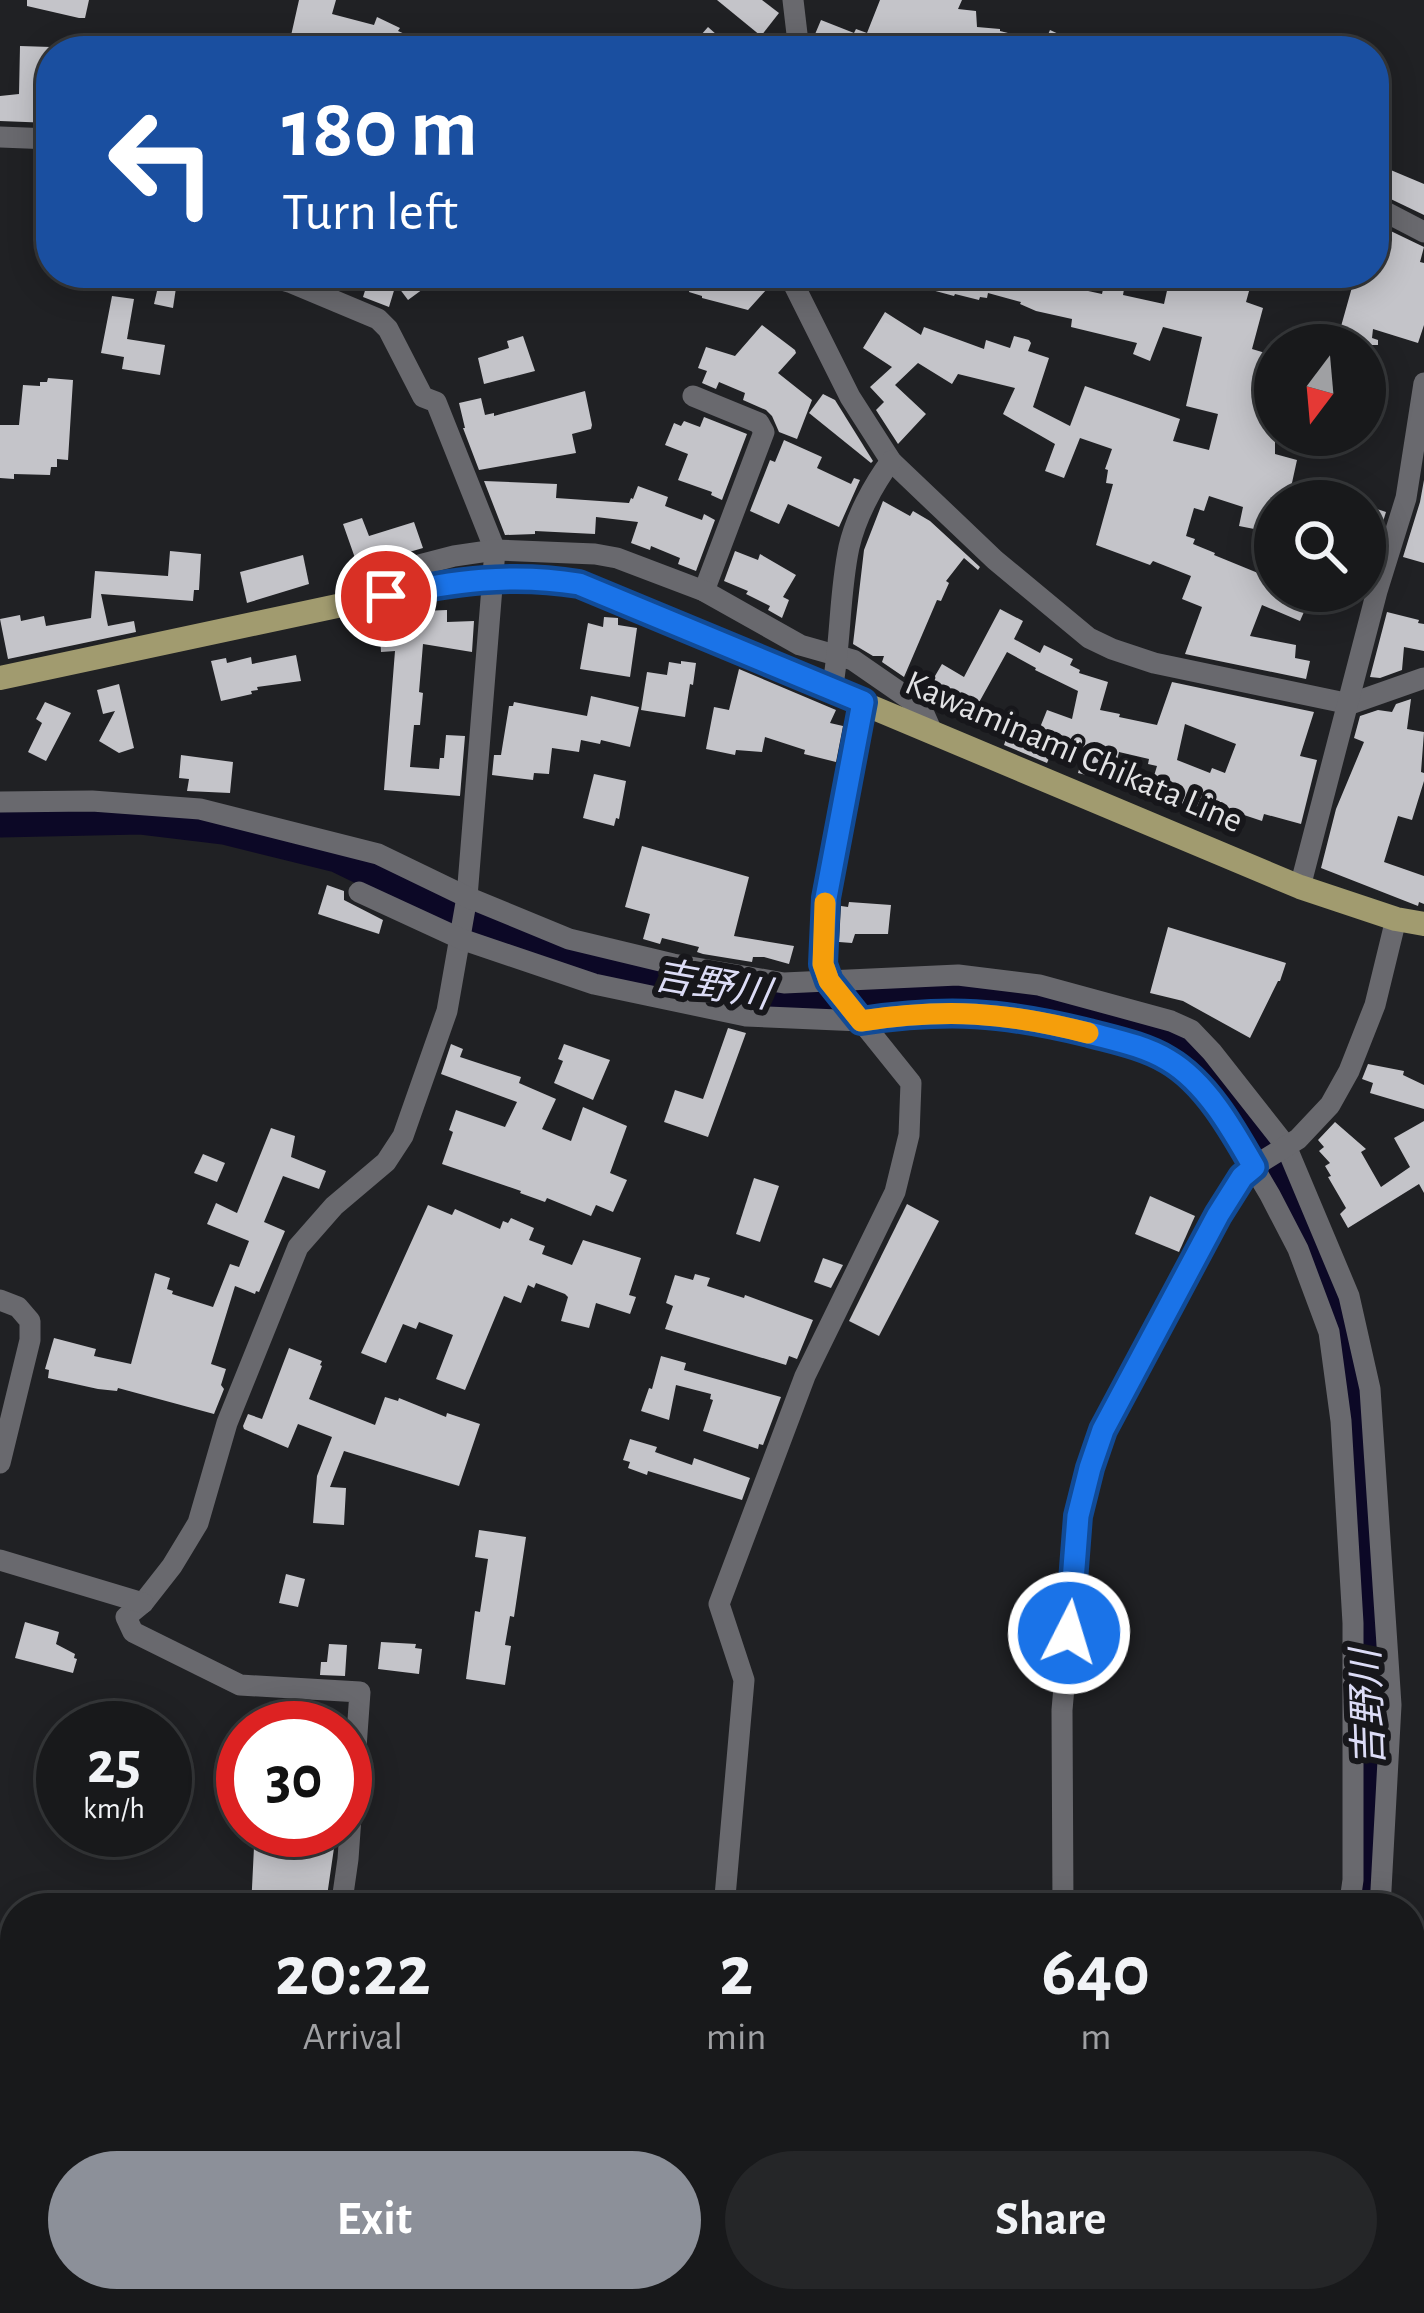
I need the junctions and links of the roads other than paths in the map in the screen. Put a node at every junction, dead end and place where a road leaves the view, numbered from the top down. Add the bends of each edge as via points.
1 (793, 0) edge
2 (797, 36) edge
3 (0, 137) edge
4 (36, 138) edge
5 (1389, 214) edge
6 (1424, 232) edge
7 (304, 288) edge
8 (796, 288) edge
9 (1424, 383) edge
10 (693, 396) dead end
11 (891, 461) junction
12 (495, 550) junction
13 (494, 579) junction
14 (704, 591) junction
15 (386, 596) junction
16 (839, 655) junction
17 (0, 678) edge
18 (1424, 678) edge
19 (832, 690) junction
20 (863, 702) junction
21 (1349, 704) junction
22 (932, 732) junction
23 (0, 802) edge
24 (1300, 886) junction
25 (359, 892) dead end
26 (466, 897) junction
27 (1396, 919) junction
28 (1424, 925) edge
29 (461, 939) junction
30 (832, 986) junction
31 (858, 1017) junction
32 (1283, 1147) junction
33 (1256, 1165) junction
34 (0, 1300) edge
35 (0, 1463) edge
36 (0, 1560) edge
37 (143, 1603) junction
38 (343, 1893) edge
39 (725, 1893) edge
40 (1064, 1893) edge
41 (1351, 1893) edge
42 (1380, 1893) edge

1 - 2 street
3 - 4 street
5 - 6 street
7 - 12 street via 388,329 423,397 436,402
8 - 11 street
9 - 21 street via 1406,498
10 - 14 street via 764,432
11 - 16 street via 850,543
11 - 21 street via 1089,638 1154,663
12 - 13 street
12 - 14 street via 616,557
12 - 15 street via 404,569
13 - 15 main road, Kawaminami Chikata Line
13 - 19 main road, Kawaminami Chikata Line via 579,584
13 - 26 street
14 - 16 street via 800,645
15 - 17 main road, Kawaminami Chikata Line
16 - 19 street
16 - 22 street via 921,707
18 - 21 street
19 - 20 main road, Kawaminami Chikata Line
20 - 22 main road, Kawaminami Chikata Line
20 - 30 street via 826,898 823,964
21 - 24 street
22 - 24 main road, Kawaminami Chikata Line
23 - 26 street via 200,809 378,854
24 - 27 main road, Kawaminami Chikata Line
25 - 29 street
26 - 29 street
26 - 30 street via 569,939 673,964
27 - 28 main road, Kawaminami Chikata Line
27 - 32 street via 1349,1071 1310,1129
29 - 31 street via 593,984 746,1016
29 - 37 street via 447,1011 403,1136 298,1247 227,1423 198,1523
30 - 31 street
30 - 32 street via 958,975 1039,985 1172,1021 1212,1052
31 - 33 street via 982,1013 1144,1049 1187,1074
31 - 39 street via 911,1082 909,1135 896,1192 806,1376 719,1604 744,1680
32 - 33 street
32 - 42 street via 1349,1296 1370,1390 1391,1705
33 - 40 street via 1218,1215 1090,1468 1078,1516 1062,1710
33 - 41 street via 1329,1332 1341,1420 1353,1623
34 - 35 street via 30,1321 30,1340
36 - 37 street
37 - 38 street via 126,1617 133,1632 240,1685 360,1692

